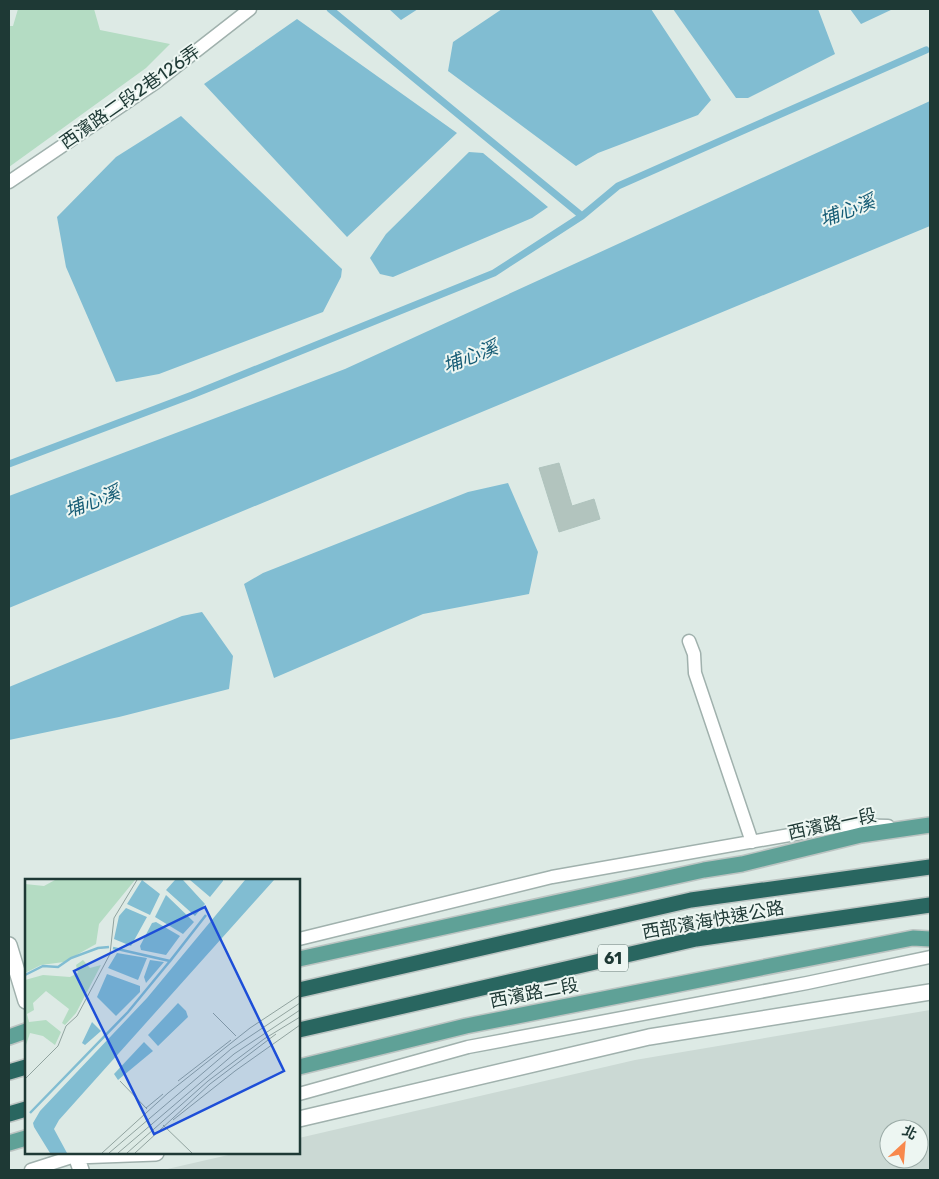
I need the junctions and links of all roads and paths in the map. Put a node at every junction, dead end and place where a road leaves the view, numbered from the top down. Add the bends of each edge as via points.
1 (250, 9) edge
2 (9, 182) edge
3 (689, 640) dead end
4 (924, 826) edge
5 (752, 842) junction
6 (930, 867) edge
7 (930, 905) edge
8 (300, 938) edge
9 (930, 939) edge
10 (9, 945) edge
11 (930, 957) edge
12 (300, 959) edge
13 (300, 990) edge
14 (930, 992) edge
15 (25, 998) edge
16 (300, 1030) edge
17 (25, 1032) edge
18 (9, 1037) edge
19 (25, 1067) edge
20 (300, 1067) edge
21 (9, 1072) edge
22 (300, 1094) edge
23 (25, 1109) edge
24 (9, 1114) edge
25 (300, 1119) edge
26 (25, 1138) edge
27 (9, 1143) edge
28 (79, 1154) edge
29 (31, 1170) edge
30 (81, 1170) edge

1 - 2 lane, 西濱路二段2巷126弄 via 155,83
3 - 5 lane via 695,673
4 - 5 lane via 846,826
4 - 12 main road, 西濱路一段 via 861,836
5 - 8 lane via 552,877
6 - 13 highway, 西部濱海快速公路 / 61 via 691,900
7 - 16 highway, 西部濱海快速公路 / 61 via 696,939
9 - 20 main road, 西濱路二段 / 61 via 913,938 807,957 466,1026
10 - 15 street
11 - 22 lane via 468,1047
14 - 25 street via 648,1037
17 - 18 main road
19 - 21 highway
23 - 24 highway
26 - 27 main road
28 - 29 lane
28 - 30 street

